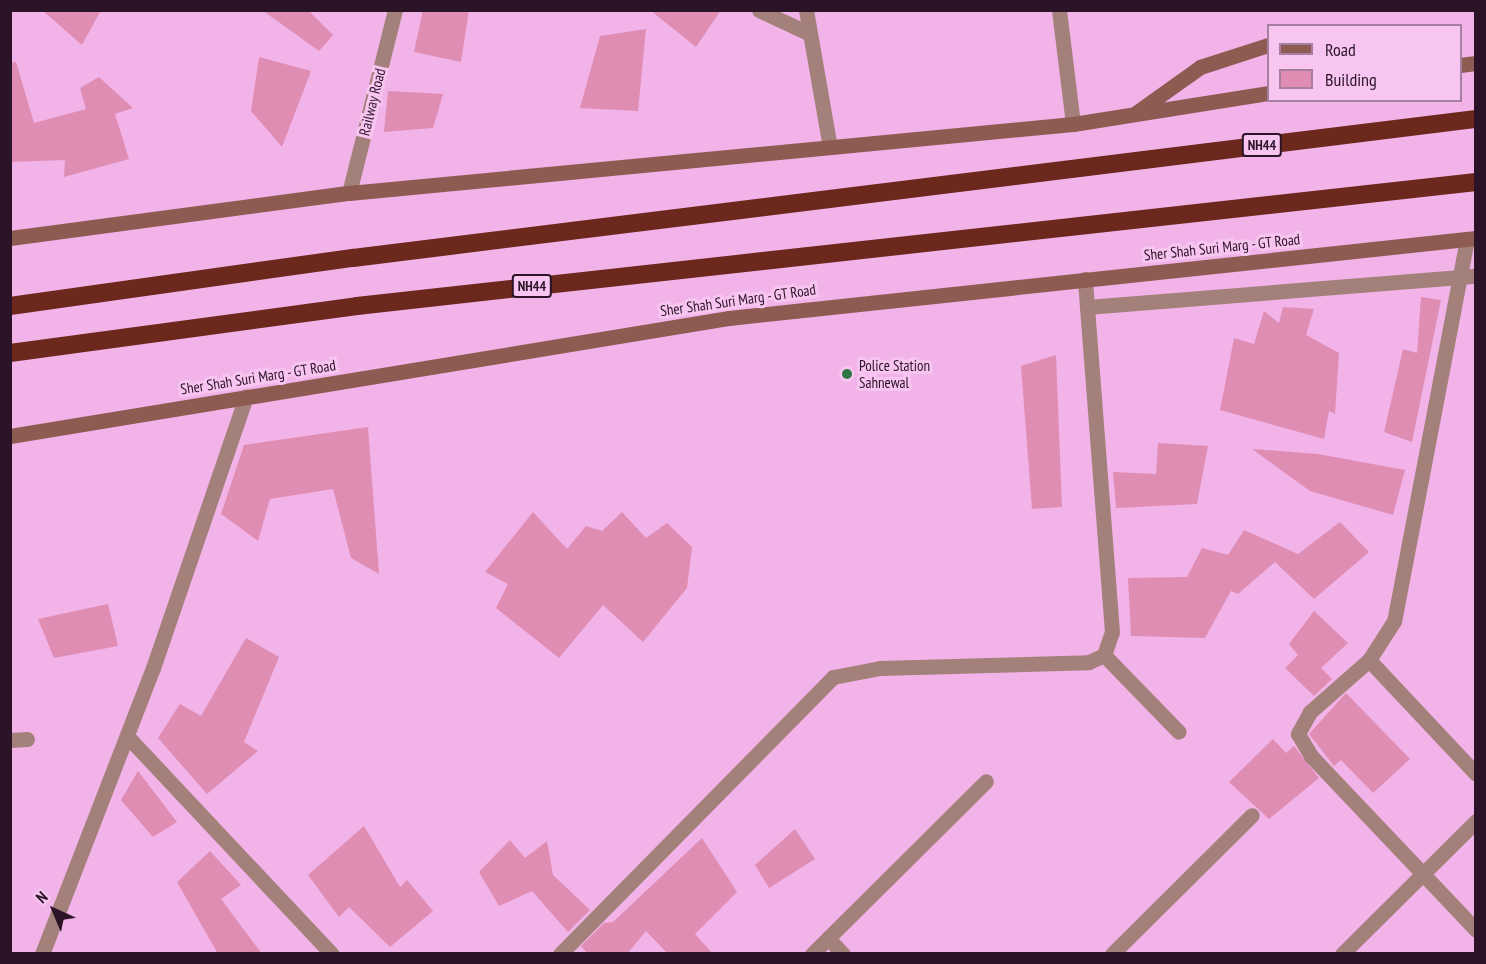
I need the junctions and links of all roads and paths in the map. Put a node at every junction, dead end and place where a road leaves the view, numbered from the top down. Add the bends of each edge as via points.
1 (395, 10) edge
2 (759, 10) edge
3 (807, 10) edge
4 (1059, 10) edge
5 (808, 33) junction
6 (1267, 46) edge
7 (1267, 93) edge
8 (1135, 114) junction
9 (1476, 119) edge
10 (1073, 124) junction
11 (830, 147) junction
12 (1476, 182) edge
13 (349, 193) junction
14 (10, 238) edge
15 (1471, 239) edge
16 (1468, 277) edge
17 (1085, 279) junction
18 (10, 306) edge
19 (1087, 306) junction
20 (10, 353) edge
21 (246, 397) junction
22 (10, 436) edge
23 (1104, 655) junction
24 (1369, 660) junction
25 (1179, 732) dead end
26 (127, 736) junction
27 (27, 739) dead end
28 (10, 740) edge
29 (1476, 774) edge
30 (986, 781) dead end
31 (1252, 815) dead end
32 (1476, 821) edge
33 (1421, 873) junction
34 (1476, 930) edge
35 (828, 938) junction
36 (42, 954) edge
37 (332, 954) edge
38 (561, 954) edge
39 (812, 954) edge
40 (843, 954) edge
41 (1112, 954) edge
42 (1342, 954) edge

1 - 13 street, Railway Road
2 - 5 street
3 - 5 street
4 - 10 street
5 - 11 street
6 - 8 street via 1200,67
7 - 8 street
8 - 10 street
9 - 18 highway, NH44 via 364,256
10 - 11 street
11 - 13 street
12 - 20 highway, NH44 via 357,306
13 - 14 street
15 - 16 street
15 - 17 street, Sher Shah Suri Marg - GT Road
16 - 19 street
16 - 24 street via 1401,599 1383,642
17 - 19 street
17 - 21 street, Sher Shah Suri Marg - GT Road via 729,318
19 - 23 street via 1112,632
21 - 22 street, Sher Shah Suri Marg - GT Road
21 - 26 street
23 - 25 street
23 - 38 street via 1089,662 880,668 833,677
24 - 29 street
24 - 33 street via 1310,712 1298,734 1311,756
26 - 36 street
26 - 37 street
27 - 28 street
30 - 35 street
31 - 41 street
32 - 33 street
33 - 34 street
33 - 42 street
35 - 39 street
35 - 40 street

